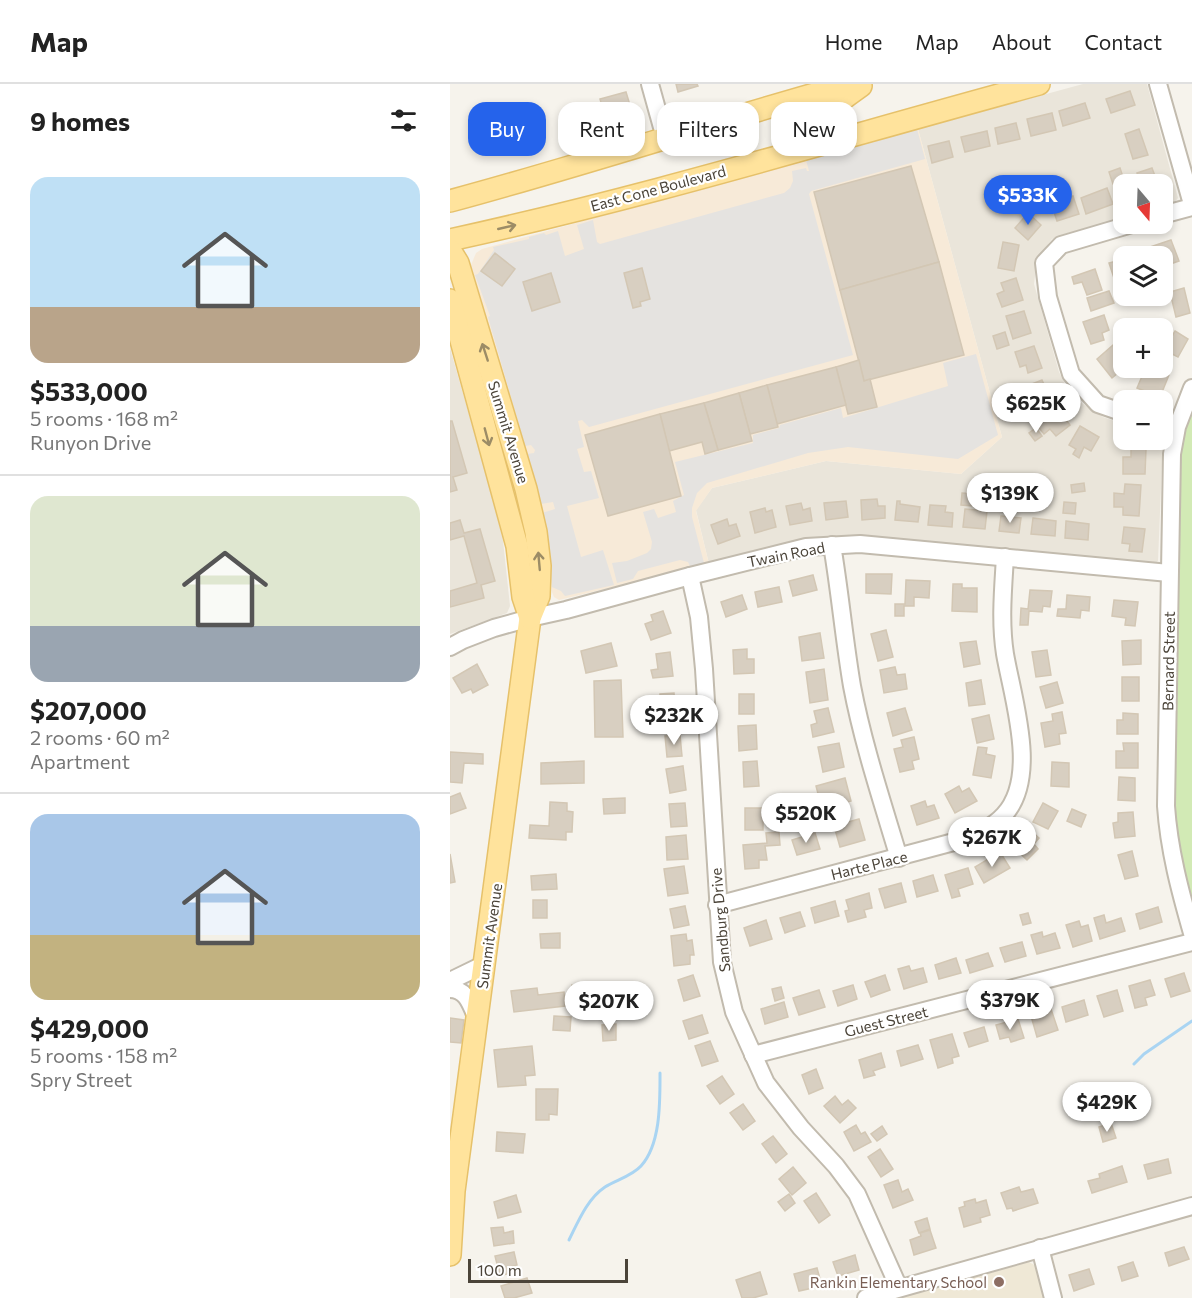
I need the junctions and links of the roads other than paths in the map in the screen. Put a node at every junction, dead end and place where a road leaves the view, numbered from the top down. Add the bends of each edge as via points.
1 (650, 84) edge
2 (850, 84) edge
3 (864, 84) edge
4 (1039, 84) edge
5 (1158, 84) edge
6 (841, 102) edge
7 (759, 110) edge
8 (657, 111) edge
9 (857, 134) edge
10 (657, 140) edge
11 (777, 156) edge
12 (450, 201) edge
13 (1192, 205) edge
14 (1173, 211) edge
15 (1113, 230) edge
16 (450, 240) edge
17 (450, 250) edge
18 (450, 300) edge
19 (1192, 388) edge
20 (1113, 409) edge
21 (1173, 420) edge
22 (1172, 450) edge
23 (832, 545) junction
24 (1005, 557) junction
25 (1169, 573) junction
26 (690, 576) junction
27 (530, 618) junction
28 (450, 647) edge
29 (899, 858) junction
30 (717, 905) junction
31 (1192, 933) edge
32 (1192, 942) edge
33 (485, 964) junction
34 (450, 981) edge
35 (450, 989) edge
36 (478, 1020) junction
37 (753, 1055) junction
38 (1192, 1206) edge
39 (1040, 1248) junction
40 (450, 1255) edge
41 (899, 1288) junction
42 (866, 1298) edge
43 (1053, 1298) edge

1 - 8 street
2 - 7 main road
3 - 6 main road
4 - 9 main road, East Cone Boulevard
5 - 13 street
10 - 12 main road
16 -> 11 main road, East Cone Boulevard
13 - 14 street
15 - 20 street via 1061,245 1044,263 1048,297 1071,374 1098,404
27 -> 17 main road, Summit Avenue via 538,596 536,532 458,263
18 -> 27 main road, Summit Avenue via 517,546 523,597
19 - 21 street, Bernard Street
22 - 25 street, Bernard Street
23 - 24 street, Twain Road
23 - 26 street, Twain Road via 806,547
23 - 29 street via 852,687
24 - 25 street, Twain Road
24 - 29 street, Harte Place via 1002,622 1022,751 1019,786 1004,815 988,829
25 - 31 street, Bernard Street via 1166,806 1175,875
26 - 27 street, Twain Road
26 - 30 street, Sandburg Drive via 704,669
27 - 28 street, Twain Road
27 - 33 main road, Summit Avenue
29 - 30 street, Harte Place
30 - 37 street, Sandburg Drive via 722,962 734,1012
32 - 37 street, Guest Street
33 - 34 street
33 - 36 main road, Summit Avenue
35 - 36 street via 466,995
36 - 40 main road, Summit Avenue via 454,1191
37 - 41 street, Sandburg Drive via 766,1083 857,1194
38 - 39 street
39 - 41 street
39 - 43 street
41 - 42 street

